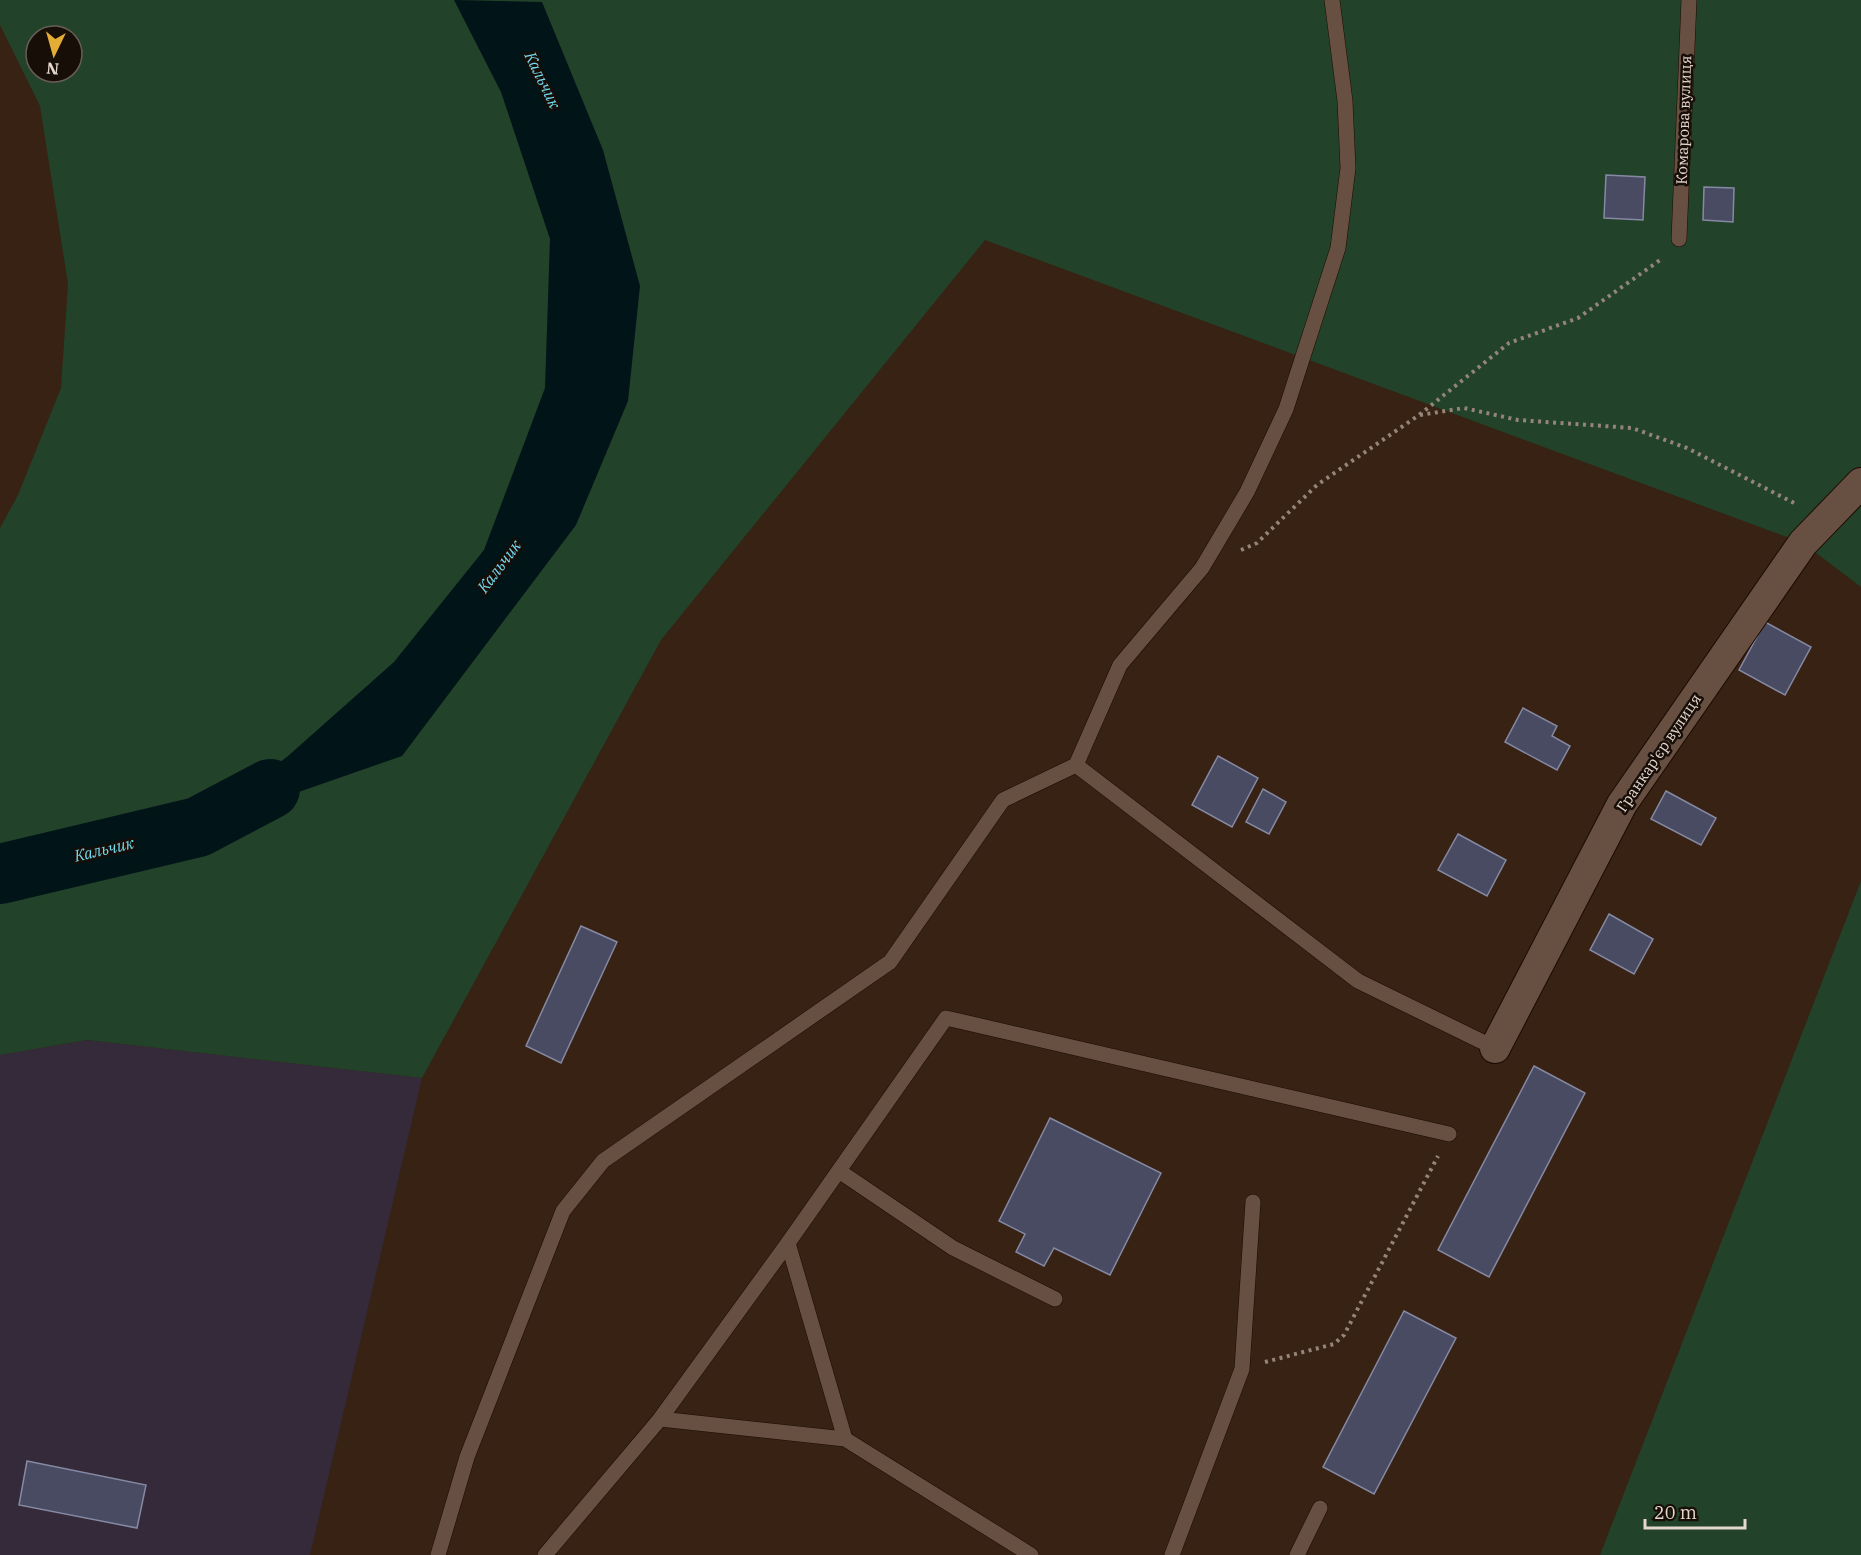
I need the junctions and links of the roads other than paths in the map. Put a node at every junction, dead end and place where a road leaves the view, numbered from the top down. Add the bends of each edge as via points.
1 (1332, 0) edge
2 (1689, 0) edge
3 (1679, 240) road end
4 (1861, 483) edge
5 (1076, 765) junction
6 (1495, 1048) joint
7 (1449, 1134) road end
8 (839, 1171) junction
9 (1253, 1202) dead end
10 (788, 1244) junction
11 (1055, 1299) dead end
12 (660, 1419) junction
13 (845, 1439) junction
14 (1320, 1508) dead end
15 (438, 1555) edge
16 (545, 1555) edge
17 (1031, 1555) edge
18 (1172, 1555) edge
19 (1297, 1555) edge

1 - 5 lane via 1345,101 1348,168 1338,248 1286,409 1247,492 1202,568 1120,665
2 - 3 lane, Комарова вулиця
4 - 6 street, Гранкар'єр вулиця via 1803,543 1622,804
5 - 6 lane via 1358,981
5 - 15 lane via 1003,800 890,962 603,1161 563,1211 467,1457
7 - 8 lane via 946,1018
8 - 10 lane
8 - 11 lane via 952,1248
9 - 18 lane via 1242,1369
10 - 12 lane
10 - 13 lane
12 - 13 lane
12 - 16 lane
13 - 17 lane
14 - 19 lane

